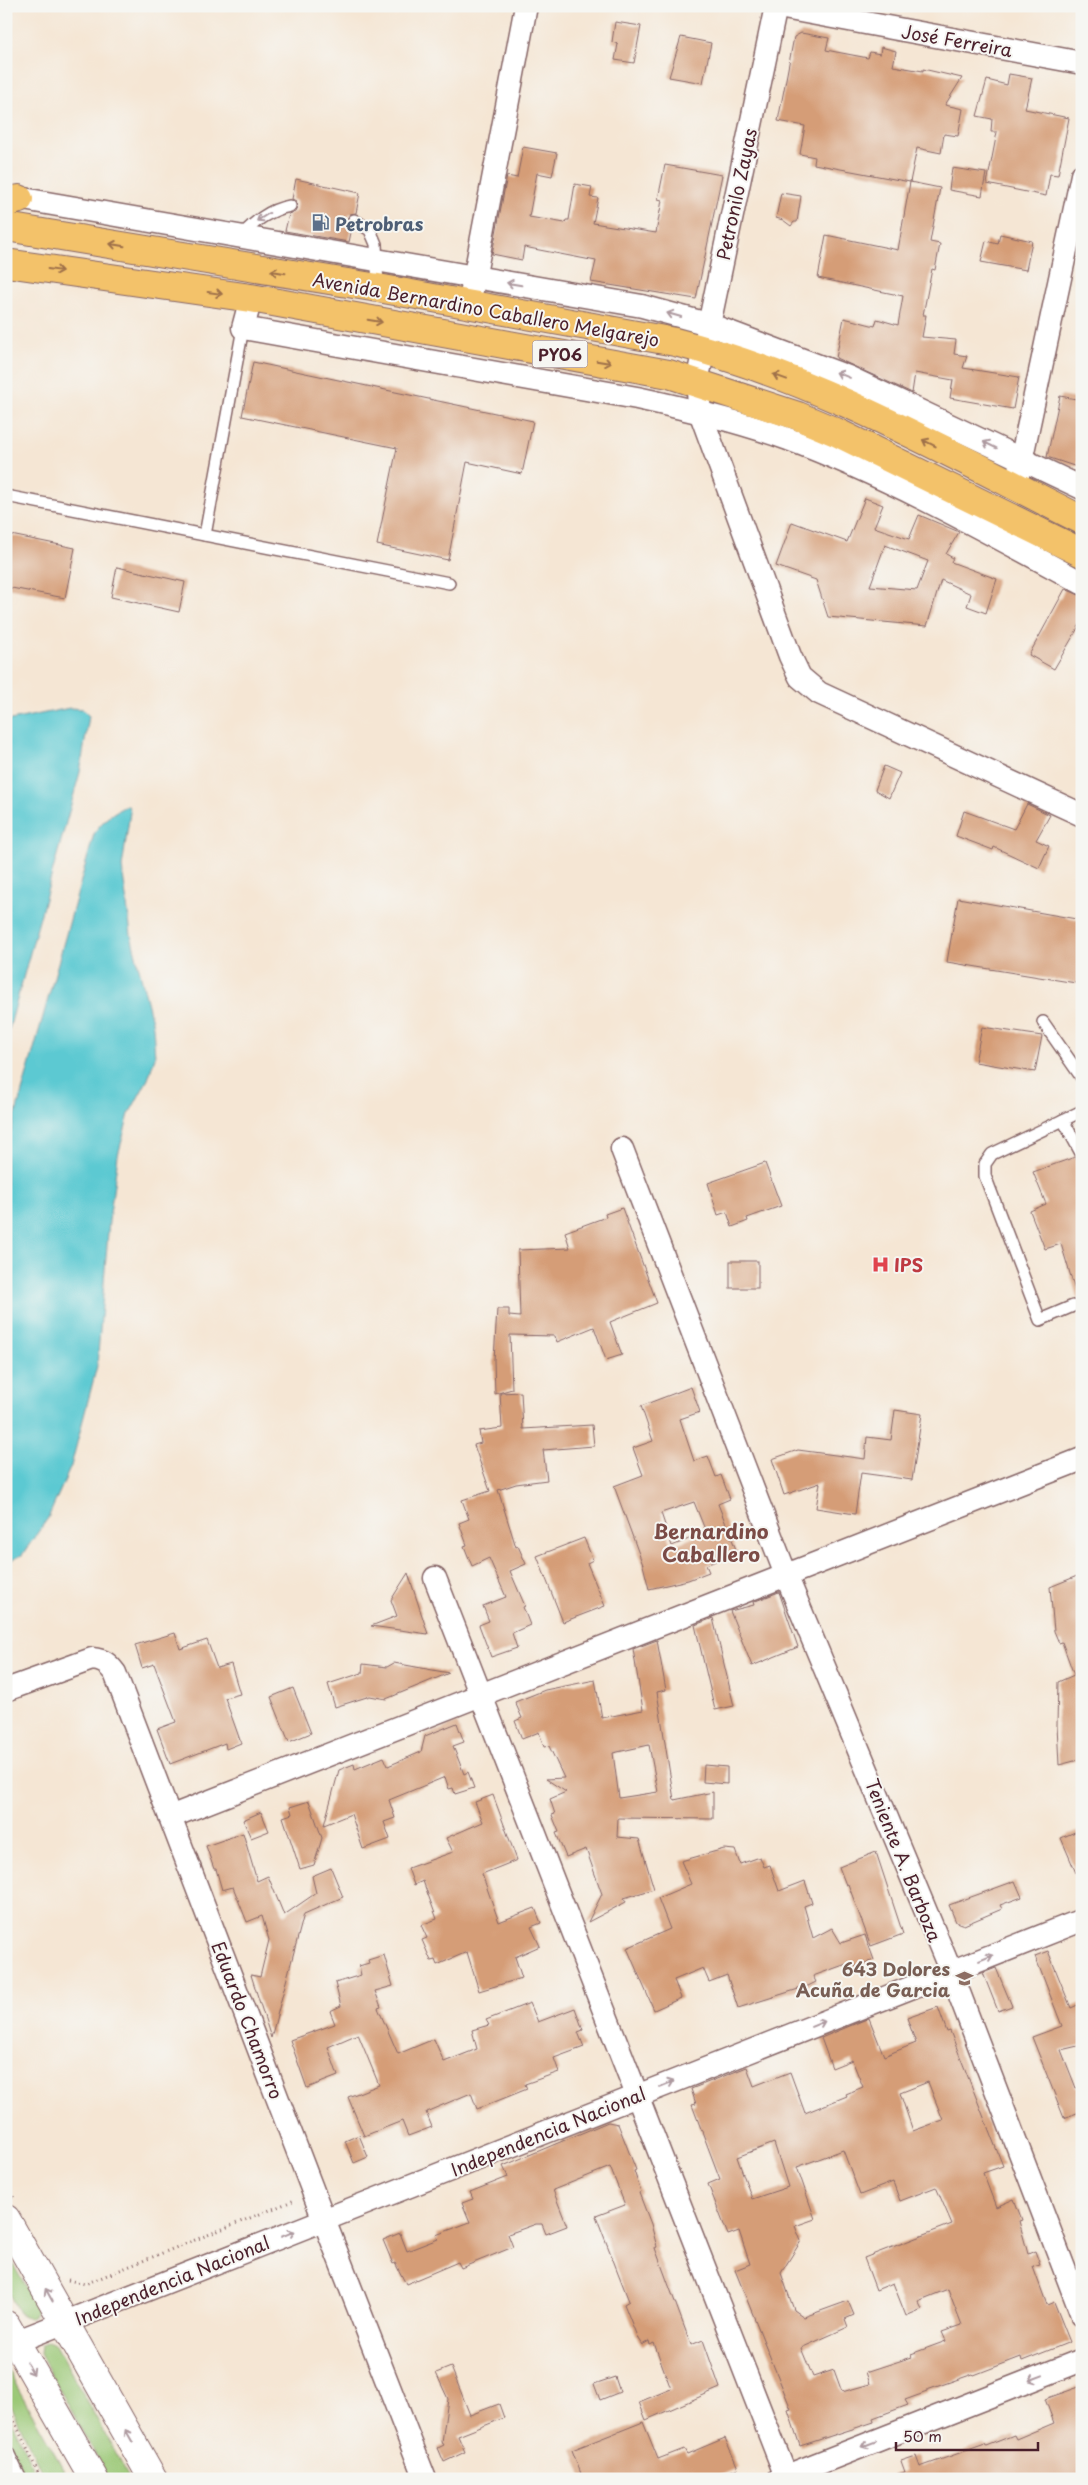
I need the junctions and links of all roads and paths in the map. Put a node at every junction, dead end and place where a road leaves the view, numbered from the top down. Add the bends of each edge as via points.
1 (526, 6) edge
2 (775, 6) edge
3 (1082, 63) edge
4 (1082, 175) edge
5 (10, 199) edge
6 (290, 206) dead end
7 (354, 220) dead end
8 (6, 227) edge
9 (240, 237) junction
10 (378, 260) junction
11 (6, 263) edge
12 (474, 277) junction
13 (378, 288) junction
14 (251, 298) junction
15 (468, 305) junction
16 (244, 328) junction
17 (706, 337) junction
18 (698, 382) junction
19 (700, 412) junction
20 (1022, 460) junction
21 (1015, 486) junction
22 (1082, 488) edge
23 (6, 496) edge
24 (1082, 520) edge
25 (1004, 528) junction
26 (205, 535) junction
27 (1082, 552) edge
28 (450, 583) dead end
29 (1082, 583) edge
30 (1082, 815) edge
31 (1043, 1022) dead end
32 (1082, 1078) edge
33 (1082, 1111) edge
34 (1063, 1120) junction
35 (622, 1149) dead end
36 (1082, 1154) edge
37 (1073, 1306) dead end
38 (1082, 1459) edge
39 (786, 1575) junction
40 (436, 1578) dead end
41 (6, 1690) edge
42 (481, 1695) junction
43 (170, 1817) junction
44 (1082, 1920) edge
45 (951, 1972) junction
46 (638, 2096) junction
47 (6, 2183) edge
48 (305, 2196) dead end
49 (11, 2210) edge
50 (324, 2220) junction
51 (67, 2280) dead end
52 (1082, 2315) edge
53 (64, 2322) junction
54 (11, 2333) edge
55 (1082, 2360) edge
56 (6, 2403) edge
57 (6, 2454) edge
58 (784, 2478) edge
59 (18, 2479) edge
60 (41, 2479) edge
61 (94, 2479) edge
62 (153, 2479) edge
63 (425, 2479) edge

1 - 12 street
2 - 3 street, José Ferreira
2 - 17 street, Petronilo Zayas
4 - 20 street
5 - 9 street
6 -> 9 lane via 258,219
7 - 10 lane via 370,230
13 -> 8 highway, Avenida Bernardino Caballero Melgarejo / PY06
9 - 10 street
10 - 12 street
10 - 13 lane
11 -> 14 highway, Avenida Bernardino Caballero Melgarejo / PY06
12 - 15 street
17 -> 12 street via 642,306
13 - 15 highway, Avenida Bernardino Caballero Melgarejo / PY06
14 - 16 street
14 -> 18 highway, Avenida Bernardino Caballero Melgarejo / PY06 via 669,374
15 - 17 highway, Avenida Bernardino Caballero Melgarejo / PY06 via 674,342
16 - 19 street
16 - 26 lane
17 - 18 street, Petronilo Zayas
20 -> 17 street via 848,376
21 -> 17 highway, Avenida Bernardino Caballero Melgarejo / PY06 via 851,404
18 - 19 street, Petronilo Zayas
18 - 25 highway, Avenida Bernardino Caballero Melgarejo / PY06 via 836,432
19 - 25 street via 787,439
19 - 30 street, Petronilo Zayas via 800,677 819,693
20 - 21 street
20 - 22 street
21 - 24 highway, Avenida Bernardino Caballero Melgarejo / PY06
23 - 26 lane
25 - 27 highway, Avenida Bernardino Caballero Melgarejo / PY06
25 - 29 street
26 - 28 lane
31 - 32 lane
33 - 34 lane
34 - 36 lane
34 - 37 lane via 992,1154 985,1164 985,1176 1040,1320
35 - 39 street, Teniente A. Barboza
38 - 39 street
39 - 42 street
39 - 45 street, Teniente A. Barboza
40 - 42 street
41 - 43 street, Eduardo Chamorro via 79,1662 101,1660 109,1664 115,1672
42 - 43 street
42 - 46 street
43 - 50 street, Eduardo Chamorro
45 -> 44 street, Independencia Nacional
46 -> 45 street, Independencia Nacional
45 - 52 street, Teniente A. Barboza
46 - 50 street, Independencia Nacional
46 - 58 street
47 - 49 path
48 - 51 path via 85,2284
53 -> 49 street
53 -> 50 street, Independencia Nacional
50 - 63 street, Eduardo Chamorro
53 - 54 street, Independencia Nacional
62 -> 53 street
54 -> 61 street
55 -> 58 street
56 - 60 path
57 - 59 street

